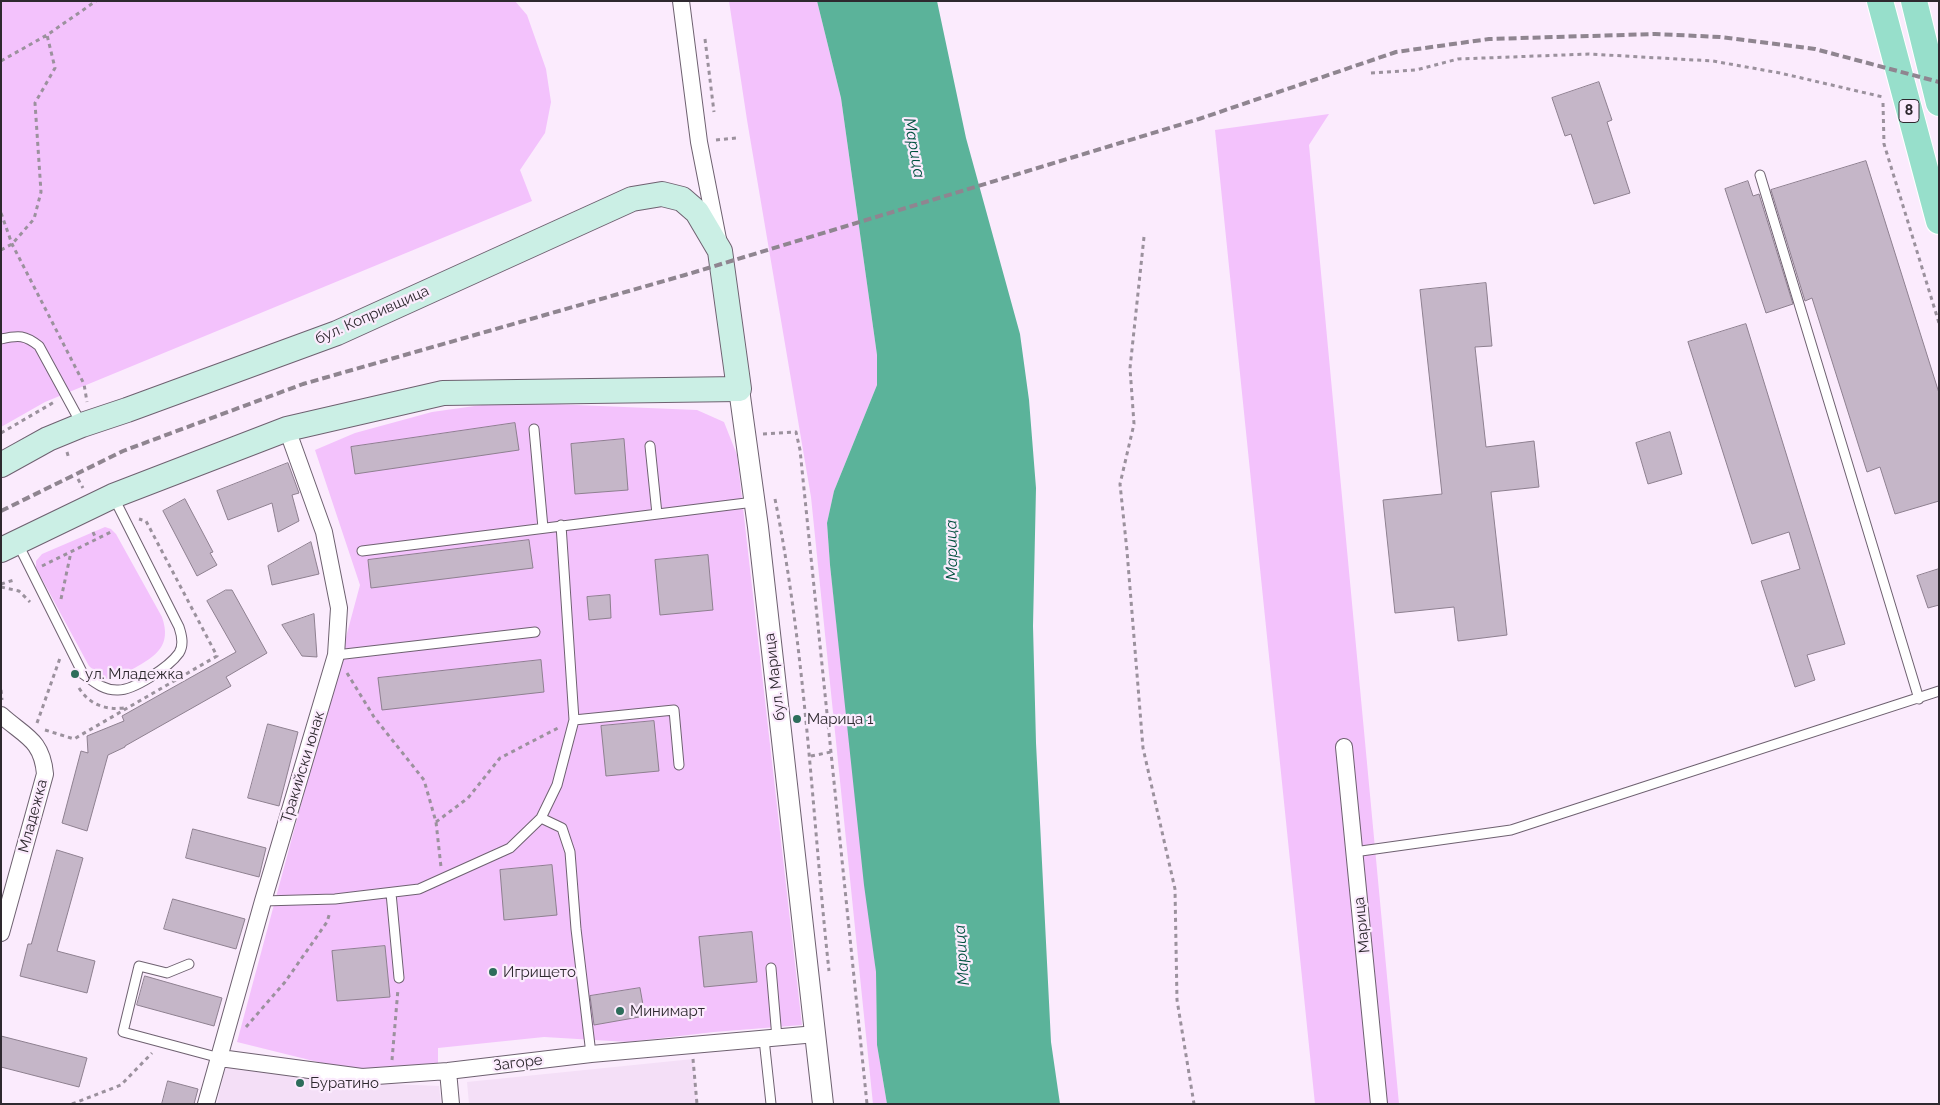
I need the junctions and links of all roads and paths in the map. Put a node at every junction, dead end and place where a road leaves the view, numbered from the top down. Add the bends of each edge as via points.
1 (96, 1) edge
2 (682, 1) edge
3 (1880, 1) edge
4 (1914, 1) edge
5 (47, 35) junction
6 (1, 61) edge
7 (1371, 73) dead end
8 (1883, 88) dead end
9 (1883, 97) junction
10 (1939, 103) edge
11 (736, 138) dead end
12 (716, 140) dead end
13 (1760, 175) dead end
14 (1, 213) edge
15 (1939, 221) edge
16 (1144, 237) dead end
17 (12, 244) junction
18 (1, 250) edge
19 (720, 251) junction
20 (1939, 322) edge
21 (1, 339) edge
22 (739, 389) junction
23 (66, 395) junction
24 (88, 400) dead end
25 (82, 425) junction
26 (287, 429) junction
27 (534, 430) dead end
28 (1, 433) edge
29 (745, 436) junction
30 (650, 446) dead end
31 (1, 465) edge
32 (78, 479) dead end
33 (86, 492) dead end
34 (112, 496) junction
35 (754, 502) junction
36 (657, 514) junction
37 (139, 519) dead end
38 (561, 525) junction
39 (543, 528) junction
40 (113, 531) dead end
41 (93, 532) dead end
42 (96, 539) junction
43 (9, 546) edge
44 (71, 551) junction
45 (362, 551) dead end
46 (36, 568) dead end
47 (14, 580) dead end
48 (1, 586) edge
49 (60, 603) dead end
50 (33, 607) dead end
51 (535, 632) dead end
52 (56, 650) dead end
53 (336, 655) junction
54 (1, 690) edge
55 (1939, 691) edge
56 (1919, 699) junction
57 (2, 709) edge
58 (574, 720) junction
59 (34, 734) junction
60 (1344, 747) dead end
61 (831, 752) junction
62 (810, 756) dead end
63 (679, 765) dead end
64 (541, 818) junction
65 (436, 822) junction
66 (1354, 852) junction
67 (442, 879) junction
68 (391, 892) junction
69 (335, 899) junction
70 (263, 901) junction
71 (1, 933) edge
72 (189, 964) dead end
73 (771, 968) dead end
74 (399, 978) joint
75 (243, 1030) dead end
76 (816, 1034) junction
77 (771, 1038) junction
78 (162, 1043) junction
79 (692, 1046) junction
80 (591, 1054) junction
81 (220, 1058) junction
82 (448, 1072) junction
83 (390, 1075) junction
84 (72, 1104) edge
85 (206, 1104) edge
86 (451, 1104) edge
87 (697, 1104) edge
88 (771, 1104) edge
89 (823, 1104) edge
90 (867, 1104) edge
91 (1194, 1104) edge
92 (1379, 1104) edge

1 - 5 path
2 - 19 street via 699,142
3 - 15 main road, 8
4 - 10 main road, 8
5 - 6 path
5 - 17 path via 55,68 35,103 41,192 34,219
7 - 9 path via 1416,70 1458,59 1590,54 1713,61
8 - 9 path
9 - 20 path via 1884,144
11 - 12 path
13 - 56 lane
14 - 17 path
16 - 91 path via 1130,368 1134,424 1120,484 1143,748 1175,889 1177,1000
17 - 18 path
17 - 24 path via 84,384
19 - 22 main road, бул. Марица
19 - 25 main road, бул. Копривщица via 697,212 682,199 662,194 632,199 337,332
21 - 23 lane via 28,337 39,346
22 - 26 main road via 443,393
22 - 29 street, бул. Марица
23 - 25 lane
23 - 28 path
25 - 31 main road, бул. Копривщица via 48,439
26 - 34 main road
26 - 53 street, Тракийски юнак via 324,532 339,608
27 - 39 lane
29 - 35 street, бул. Марица
29 - 61 path via 796,432
30 - 36 lane
32 - 33 path
34 - 43 main road
34 - 43 lane via 183,638 179,653 128,689 100,687 83,674
35 - 36 lane
35 - 76 street, бул. Марица
36 - 38 lane
37 - 59 path via 146,521 217,656 74,739
38 - 39 lane
38 - 58 lane
39 - 45 lane
40 - 42 path
41 - 42 path
42 - 44 path
44 - 46 path
44 - 49 path
47 - 48 path
48 - 50 path via 19,591
51 - 53 lane
52 - 59 path via 60,658
53 - 65 path via 374,717 424,780
53 - 70 street, Тракийски юнак
54 - 57 path
55 - 56 lane
56 - 66 lane via 1511,830
57 - 59 street, Младежка
58 - 63 lane via 674,710
58 - 64 lane via 557,785
58 - 65 path via 500,758 468,798
59 - 71 street, Младежка via 45,774
60 - 66 street, Марица
61 - 62 path
61 - 90 path
64 - 67 lane via 510,848
64 - 80 lane via 562,828 570,852
65 - 67 path
66 - 92 street, Марица
67 - 68 lane via 419,889
68 - 69 lane
68 - 74 lane
69 - 70 lane
69 - 75 path via 327,922 301,960
70 - 81 street, Тракийски юнак
72 - 78 lane via 167,973 139,966 123,1032
73 - 77 lane
74 - 83 path
76 - 77 street, Загоре
76 - 89 street, бул. Марица
77 - 79 street, Загоре
77 - 88 lane
78 - 81 lane
78 - 84 path via 122,1085
79 - 80 street, Загоре
79 - 87 path
80 - 82 street, Загоре
81 - 83 street, Загоре via 362,1077
81 - 85 street, Тракийски юнак
82 - 83 street, Загоре
82 - 86 street

